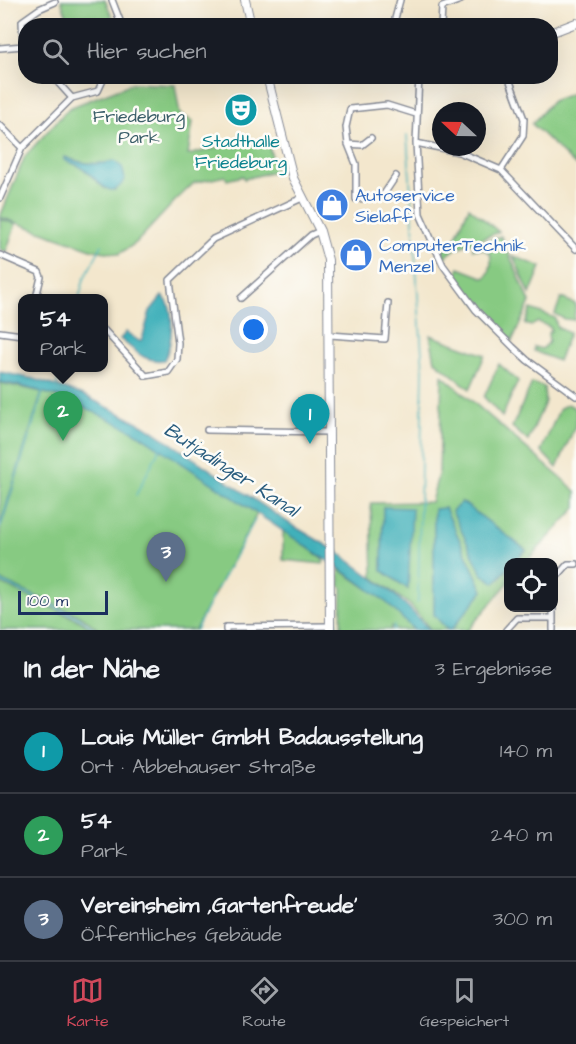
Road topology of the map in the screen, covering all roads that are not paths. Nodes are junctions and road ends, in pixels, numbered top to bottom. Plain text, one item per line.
1 (112, 0) edge
2 (400, 0) edge
3 (461, 0) edge
4 (247, 1) edge
5 (55, 2) dead end
6 (26, 18) edge
7 (119, 18) edge
8 (250, 18) edge
9 (395, 18) edge
10 (441, 18) edge
11 (576, 23) edge
12 (558, 30) edge
13 (18, 47) edge
14 (0, 48) edge
15 (59, 84) edge
16 (101, 84) edge
17 (269, 84) edge
18 (418, 84) edge
19 (511, 84) edge
20 (72, 98) junction
21 (416, 114) junction
22 (0, 125) edge
23 (371, 138) dead end
24 (416, 142) junction
25 (348, 144) junction
26 (21, 148) junction
27 (501, 170) junction
28 (396, 176) dead end
29 (0, 198) edge
30 (302, 198) junction
31 (320, 231) junction
32 (576, 249) edge
33 (0, 255) edge
34 (37, 294) edge
35 (241, 298) dead end
36 (388, 303) dead end
37 (0, 332) edge
38 (18, 334) edge
39 (108, 334) edge
40 (330, 335) junction
41 (576, 396) edge
42 (207, 430) dead end
43 (329, 432) junction
44 (576, 564) edge
45 (558, 575) edge
46 (553, 612) edge
47 (553, 618) junction
48 (330, 628) edge
49 (226, 630) edge
50 (506, 630) edge
51 (553, 630) edge

1 - 7 street
2 - 9 street
3 - 10 street
4 - 8 street
5 - 6 street
11 - 12 street
13 - 14 street
15 - 20 street
16 - 20 street
17 - 30 street
18 - 21 street
19 - 27 street
20 - 26 street
21 - 24 street
21 - 25 street
22 - 26 street
23 - 25 street
24 - 27 street
24 - 41 street
25 - 28 street
26 - 29 street
27 - 32 street
30 - 31 street
30 - 39 street
31 - 35 street
31 - 40 street
33 - 34 street
36 - 40 street
37 - 38 street
40 - 43 street
42 - 43 street
43 - 48 street
44 - 45 street
46 - 47 street
47 - 50 street
47 - 51 street
48 - 49 street

